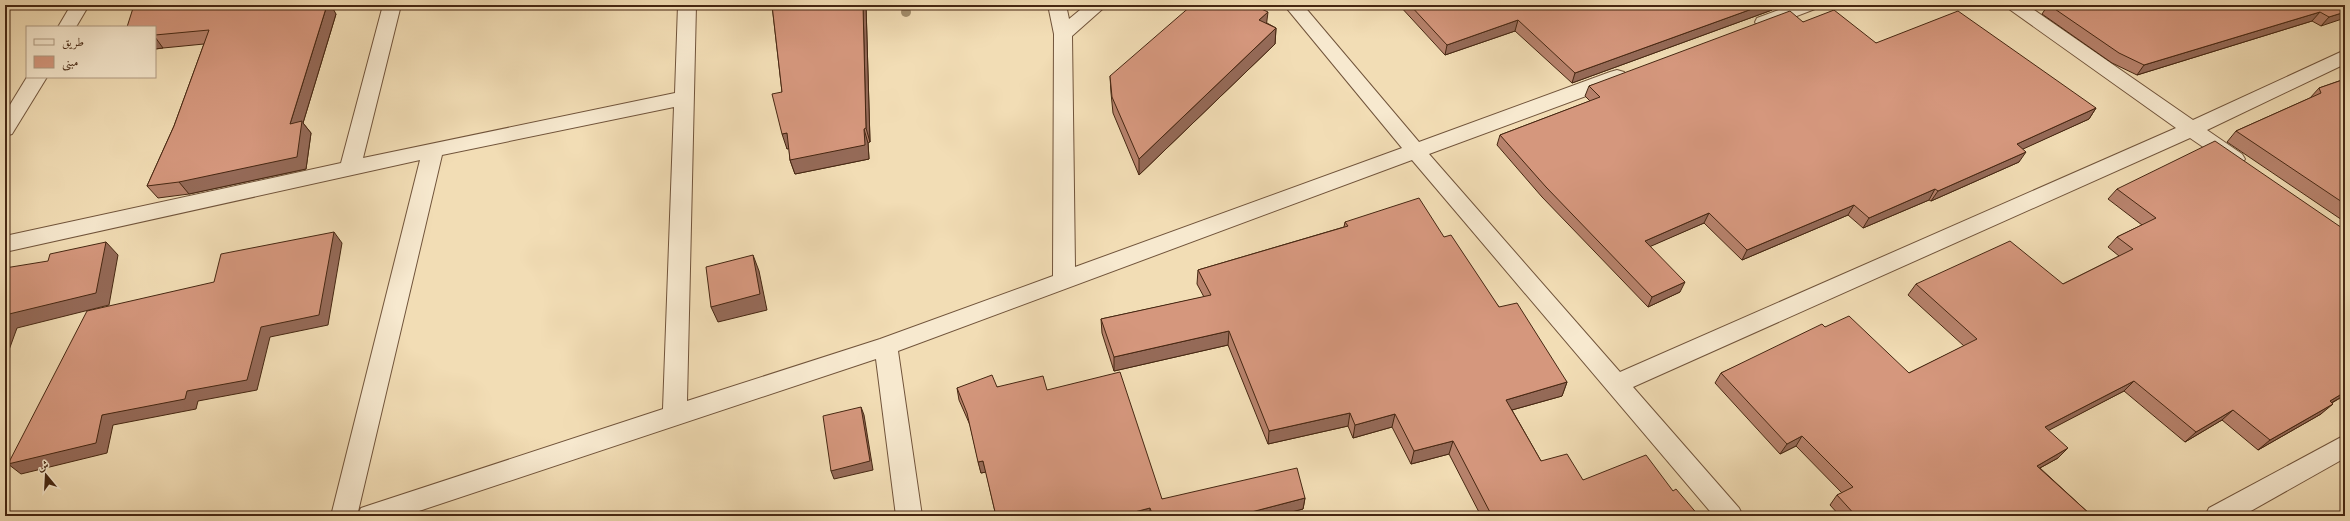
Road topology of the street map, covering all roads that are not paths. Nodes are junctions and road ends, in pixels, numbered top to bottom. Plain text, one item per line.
1 (80, 5) edge
2 (392, 5) edge
3 (687, 5) edge
4 (1057, 5) edge
5 (1098, 5) edge
6 (1293, 5) edge
7 (1809, 5) edge
8 (2015, 5) edge
9 (68, 26) edge
10 (1750, 27) edge
11 (1063, 34) junction
12 (2345, 56) edge
13 (1631, 72) edge
14 (35, 78) edge
15 (684, 98) junction
16 (5, 129) edge
17 (2191, 129) junction
18 (433, 150) junction
19 (1416, 152) junction
20 (350, 168) junction
21 (2248, 169) edge
22 (5, 244) edge
23 (1064, 281) junction
24 (886, 346) junction
25 (1616, 384) junction
26 (675, 415) junction
27 (2345, 446) edge
28 (2226, 514) edge
29 (344, 516) edge
30 (370, 516) edge
31 (910, 516) edge
32 (1730, 516) edge

1 - 9 street
2 - 20 street
3 - 15 street
4 - 11 street
5 - 11 street
6 - 19 street
7 - 10 street
8 - 17 street
11 - 23 street
12 - 17 street
13 - 19 street
14 - 16 street
15 - 18 street
15 - 26 street
17 - 21 street
17 - 25 street
18 - 20 street
18 - 29 street
19 - 23 street
19 - 25 street
20 - 22 street
23 - 24 street
24 - 26 street
24 - 31 street
25 - 32 street
26 - 30 street
27 - 28 street

